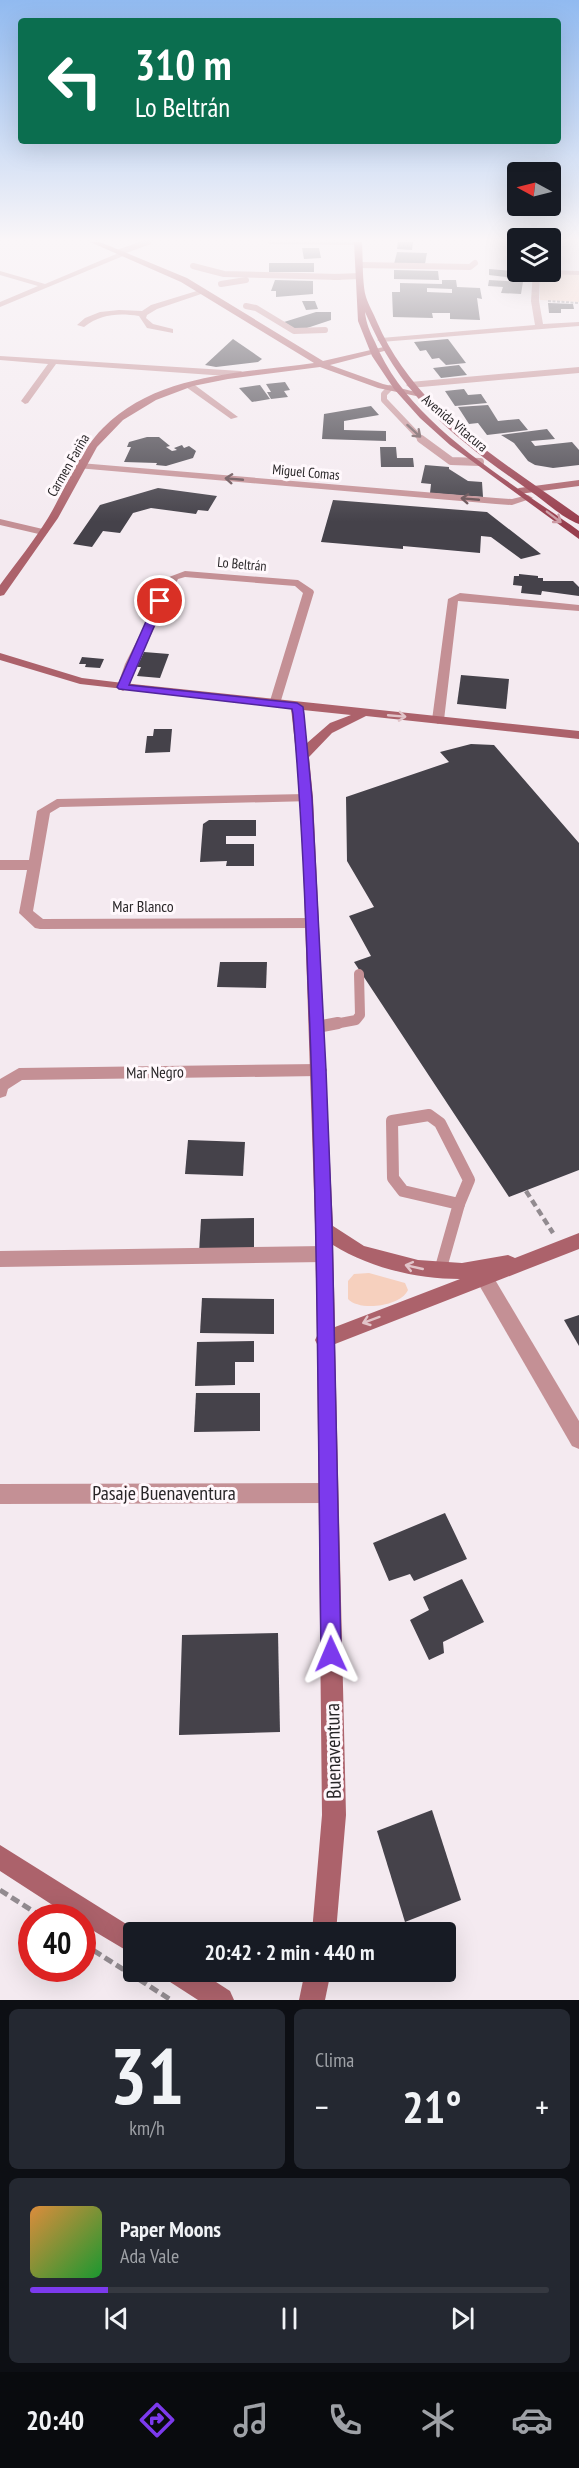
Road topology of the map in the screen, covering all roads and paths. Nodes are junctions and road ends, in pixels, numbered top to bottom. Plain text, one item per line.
1 (273, 335) edge
2 (367, 335) edge
3 (379, 335) edge
4 (468, 335) edge
5 (383, 344) junction
6 (373, 353) junction
7 (0, 358) edge
8 (54, 361) junction
9 (321, 365) junction
10 (172, 371) junction
11 (578, 371) edge
12 (241, 374) junction
13 (192, 384) junction
14 (394, 389) junction
15 (413, 389) junction
16 (25, 401) dead end
17 (234, 417) dead end
18 (480, 462) junction
19 (80, 466) junction
20 (579, 483) edge
21 (536, 489) junction
22 (524, 495) junction
23 (579, 521) edge
24 (0, 522) edge
25 (43, 532) junction
26 (579, 536) edge
27 (0, 593) edge
28 (579, 608) edge
29 (0, 656) edge
30 (123, 687) junction
31 (275, 704) junction
32 (297, 707) junction
33 (374, 714) junction
34 (438, 720) junction
35 (579, 735) edge
36 (303, 756) junction
37 (307, 798) junction
38 (0, 865) edge
39 (34, 865) junction
40 (312, 923) junction
41 (359, 974) dead end
42 (317, 1027) junction
43 (319, 1070) junction
44 (0, 1092) edge
45 (526, 1191) dead end
46 (459, 1204) junction
47 (324, 1230) junction
48 (571, 1244) edge
49 (324, 1254) junction
50 (0, 1259) edge
51 (534, 1259) junction
52 (440, 1271) junction
53 (485, 1279) junction
54 (324, 1340) junction
55 (579, 1439) edge
56 (328, 1493) junction
57 (0, 1494) edge
58 (0, 1857) edge
59 (0, 1890) edge
60 (22, 1904) edge
61 (325, 1922) edge
62 (123, 1936) edge
63 (96, 1952) edge
64 (193, 1982) edge
65 (316, 1982) edge
66 (171, 2000) edge
67 (221, 2000) edge
68 (312, 2000) edge

1 - 9 street
2 - 6 main road, Avenida Vitacura
3 - 5 main road, Avenida Vitacura
4 - 5 street
5 - 6 street, Carmen Fariña
5 - 15 main road, Avenida Vitacura
6 - 9 street, Carmen Fariña
6 - 14 main road, Avenida Vitacura
7 - 8 street
8 - 10 street
8 - 16 street
9 - 12 street, Carmen Fariña
9 - 14 street
10 - 12 street
10 - 13 street
11 - 15 street
12 - 13 street, Carmen Fariña
13 - 17 street
13 - 19 street, Carmen Fariña
14 - 15 street
14 - 18 main road, Avenida Vitacura
14 -> 18 lane
15 - 21 main road, Avenida Vitacura
18 - 22 main road, Avenida Vitacura
22 -> 19 street, Miguel Comas
19 - 25 street, Carmen Fariña
20 - 21 street
21 - 22 street
21 - 23 main road, Avenida Vitacura
22 -> 26 main road, Avenida Vitacura
24 - 25 street
25 - 27 street, Carmen Fariña
28 - 34 street
29 - 30 street
30 - 31 street
30 - 31 street, Lo Beltrán
31 - 32 street
32 - 33 street
32 - 36 street, Buenaventura
33 -> 34 street
33 - 36 street
34 - 35 street
36 - 37 street, Buenaventura
37 - 39 street, Mar Blanco
37 - 40 street, Buenaventura
38 - 39 street
39 - 40 street, Mar Blanco
40 - 42 street, Buenaventura
41 - 42 lane
42 - 43 street, Buenaventura
43 - 44 street, Mar Negro
43 - 47 street, Buenaventura
45 - 48 path
46 - 46 lane
46 - 52 lane
47 - 49 street, Buenaventura
52 -> 47 street
48 - 51 street
49 - 50 street
49 - 54 street, Buenaventura
51 - 52 street
51 - 53 street
53 -> 54 street
53 - 55 street
54 - 56 street, Buenaventura
56 - 57 street, Pasaje Buenaventura
56 - 61 street, Buenaventura
58 - 62 street
59 - 60 path
63 - 66 path
64 - 67 street
65 - 68 street

